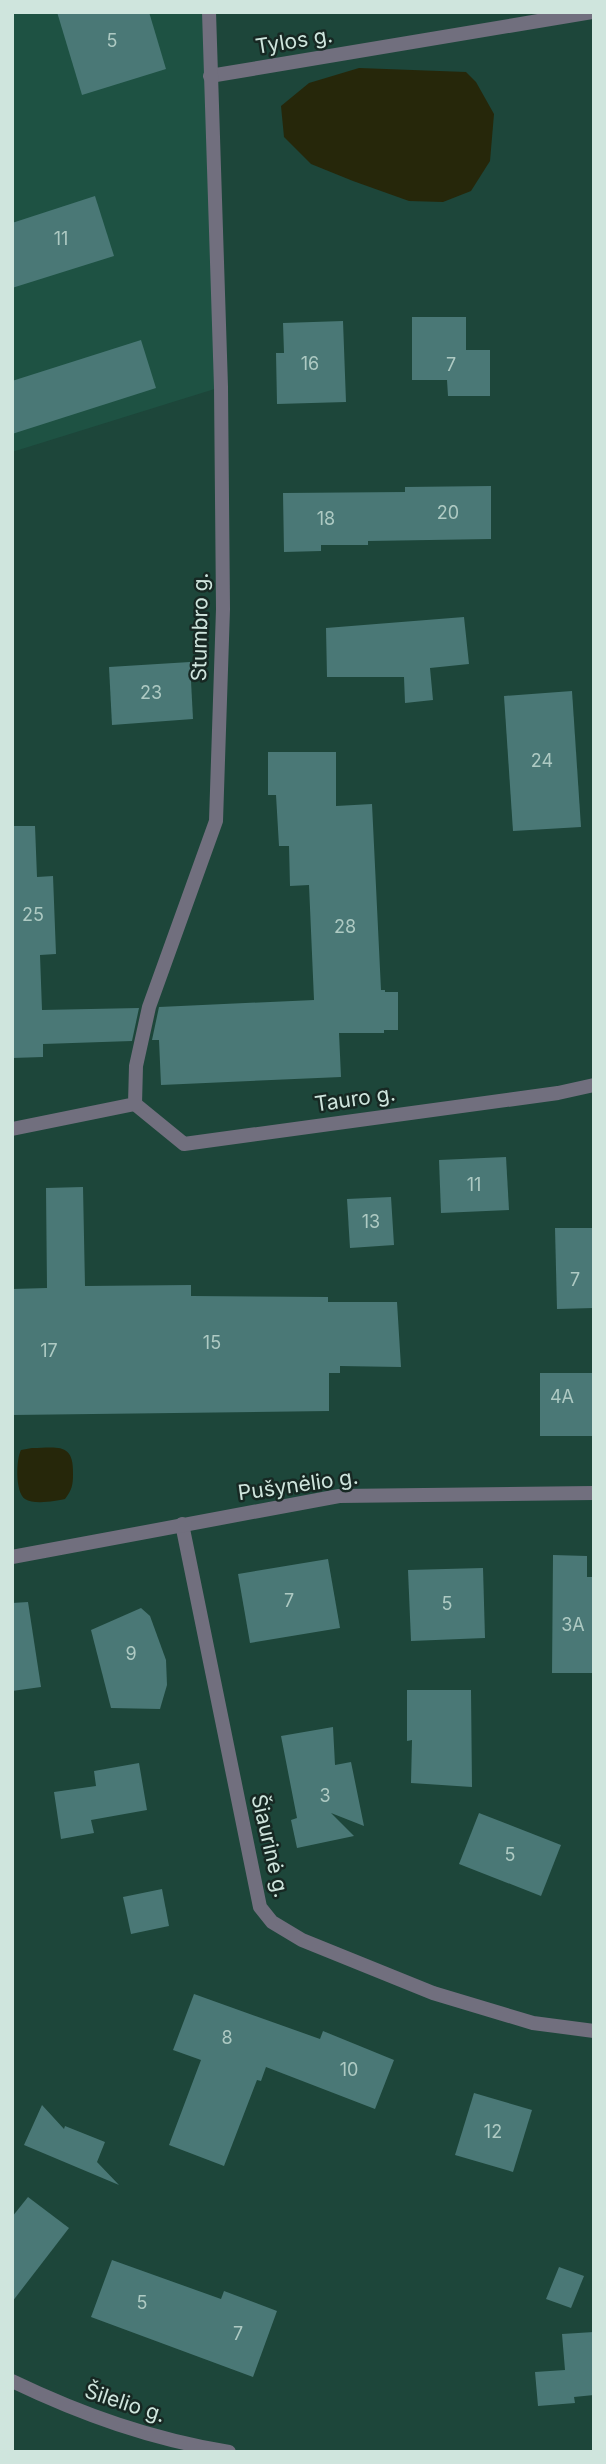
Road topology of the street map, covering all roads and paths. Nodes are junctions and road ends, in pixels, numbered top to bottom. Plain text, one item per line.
1 (209, 12) edge
2 (592, 12) edge
3 (210, 76) junction
4 (594, 1085) edge
5 (135, 1104) junction
6 (12, 1129) edge
7 (594, 1493) edge
8 (182, 1524) junction
9 (12, 1557) edge
10 (594, 2031) edge
11 (12, 2381) edge
12 (229, 2452) edge

1 - 3 street, Stumbro g.
2 - 3 street, Tylos g.
3 - 5 street, Stumbro g.
4 - 5 street, Tauro g.
5 - 6 street
7 - 8 street, Pušynėlio g.
8 - 9 street, Pušynėlio g.
8 - 10 street, Šiaurinė g.
11 - 12 street, Šilelio g.

